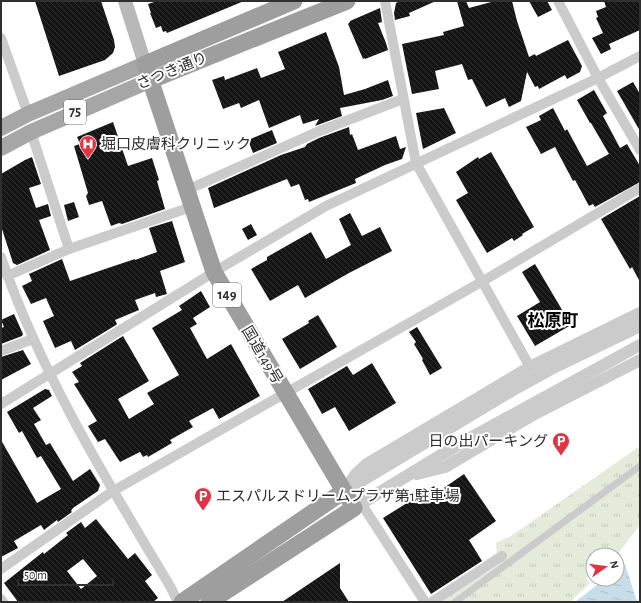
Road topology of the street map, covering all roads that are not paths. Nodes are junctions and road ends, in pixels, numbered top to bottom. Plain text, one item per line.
1 (125, 1) edge
2 (294, 1) edge
3 (347, 1) edge
4 (385, 1) edge
5 (558, 1) edge
6 (1, 38) edge
7 (640, 56) edge
8 (148, 72) junction
9 (598, 78) junction
10 (403, 100) junction
11 (28, 114) junction
12 (1, 128) edge
13 (30, 132) junction
14 (1, 148) edge
15 (640, 150) edge
16 (416, 163) junction
17 (640, 188) edge
18 (189, 198) junction
19 (69, 249) junction
20 (1, 257) edge
21 (214, 272) junction
22 (5, 274) edge
23 (483, 281) junction
24 (640, 313) edge
25 (640, 326) edge
26 (33, 339) junction
27 (640, 345) edge
28 (1, 351) edge
29 (640, 360) edge
30 (530, 367) junction
31 (49, 374) junction
32 (285, 392) junction
33 (1, 404) edge
34 (640, 466) edge
35 (406, 477) junction
36 (113, 491) junction
37 (344, 491) junction
38 (357, 506) junction
39 (502, 556) dead end
40 (1, 569) edge
41 (1, 599) edge
42 (3, 602) edge
43 (178, 602) edge
44 (182, 602) edge
45 (209, 602) edge
46 (425, 602) edge
47 (432, 602) edge
48 (455, 602) edge

1 - 8 main road
2 - 8 highway, さつき通り
3 - 8 highway, さつき通り
4 - 10 street
5 - 9 street
6 - 11 street
7 - 9 street
8 - 11 main road, さつき通り / 75
8 - 13 main road, さつき通り / 75
8 - 18 highway, 国道149号 / 149
9 - 15 street
9 - 16 street
10 - 16 street
10 - 18 street
11 - 12 main road, さつき通り / 75
13 - 14 main road, さつき通り / 75
13 - 19 street
16 - 21 street
16 - 23 street
17 - 23 street
18 - 19 street
18 - 21 highway, 国道149号 / 149
19 - 22 street
20 - 22 street
21 - 31 street
21 - 32 highway, 国道149号 / 149
22 - 26 street
23 - 30 street
23 - 32 street
24 - 30 street
25 - 37 street
26 - 28 street
26 - 31 street
27 - 35 street
29 - 35 street
30 - 37 street
31 - 33 street
31 - 36 street
32 - 36 street
32 - 37 highway, 国道149号 / 149
34 - 48 street
35 - 38 street
36 - 40 street
36 - 43 street
37 - 38 highway, 国道149号 / 149
37 - 44 highway
38 - 45 highway
38 - 46 street
39 - 47 street
41 - 42 street

